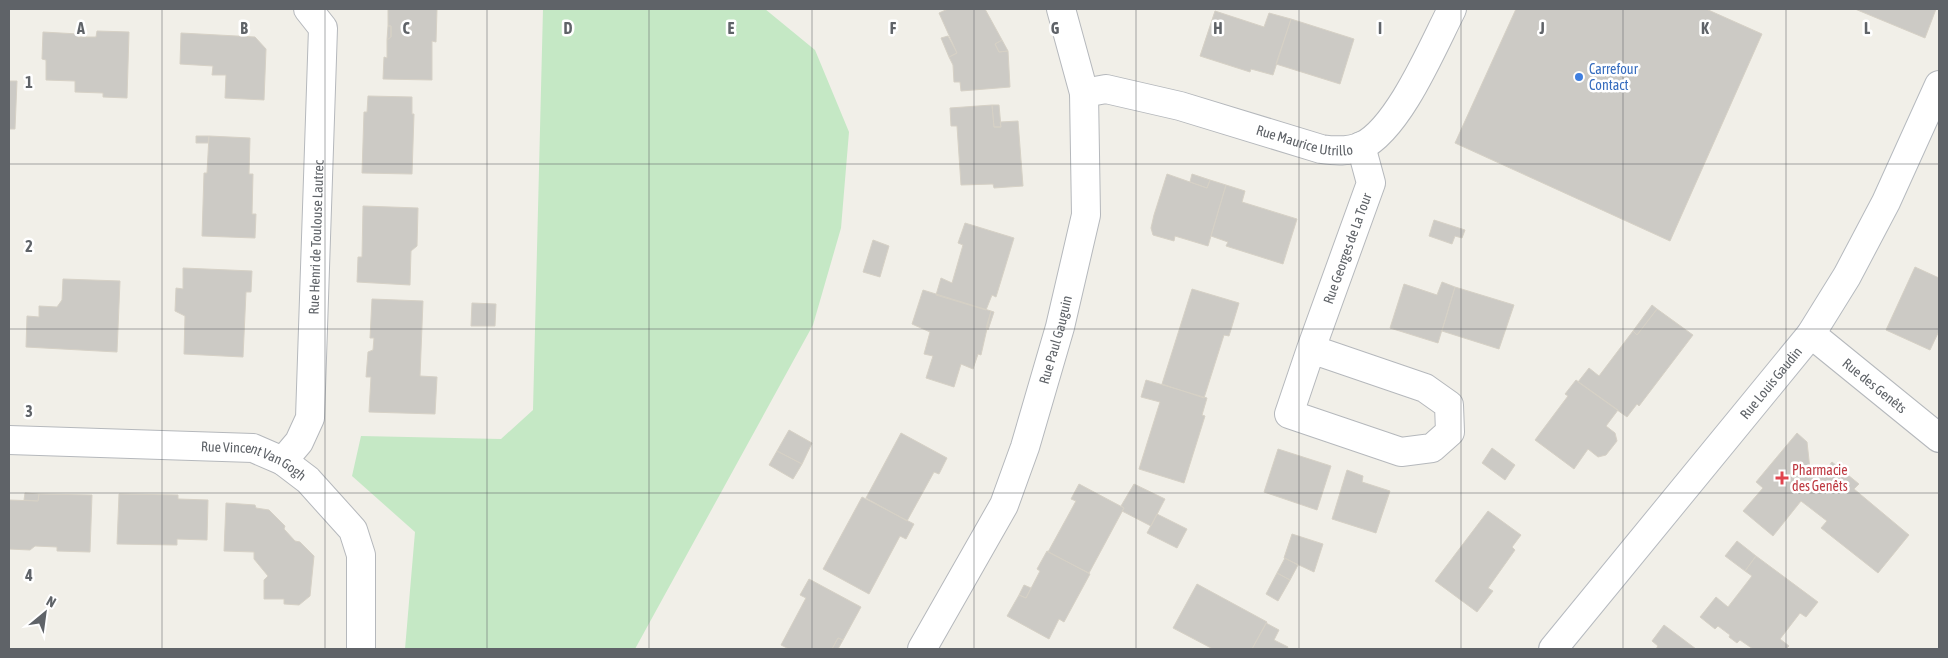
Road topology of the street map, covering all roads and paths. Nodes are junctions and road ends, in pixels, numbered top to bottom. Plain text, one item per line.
1 (308, 9) edge
2 (1061, 9) edge
3 (1452, 9) edge
4 (1939, 85) edge
5 (1084, 93) junction
6 (1361, 146) junction
7 (1811, 334) junction
8 (1311, 349) junction
9 (1939, 438) edge
10 (9, 440) edge
11 (283, 461) junction
12 (361, 649) edge
13 (922, 649) edge
14 (1553, 649) edge

1 - 11 street, Rue Henri de Toulouse Lautrec
2 - 5 street, Rue Paul Gauguin
3 - 6 street, Rue Maurice Utrillo
4 - 7 street, Rue Louis Gaudin
5 - 6 street, Rue Maurice Utrillo
5 - 13 street, Rue Paul Gauguin
6 - 8 street, Rue Georges de La Tour
7 - 9 street, Rue des Genêts
7 - 14 street, Rue Louis Gaudin
8 - 8 street, Rue Georges de La Tour
10 - 11 street, Rue Vincent Van Gogh
11 - 12 street, Rue Vincent Van Gogh

